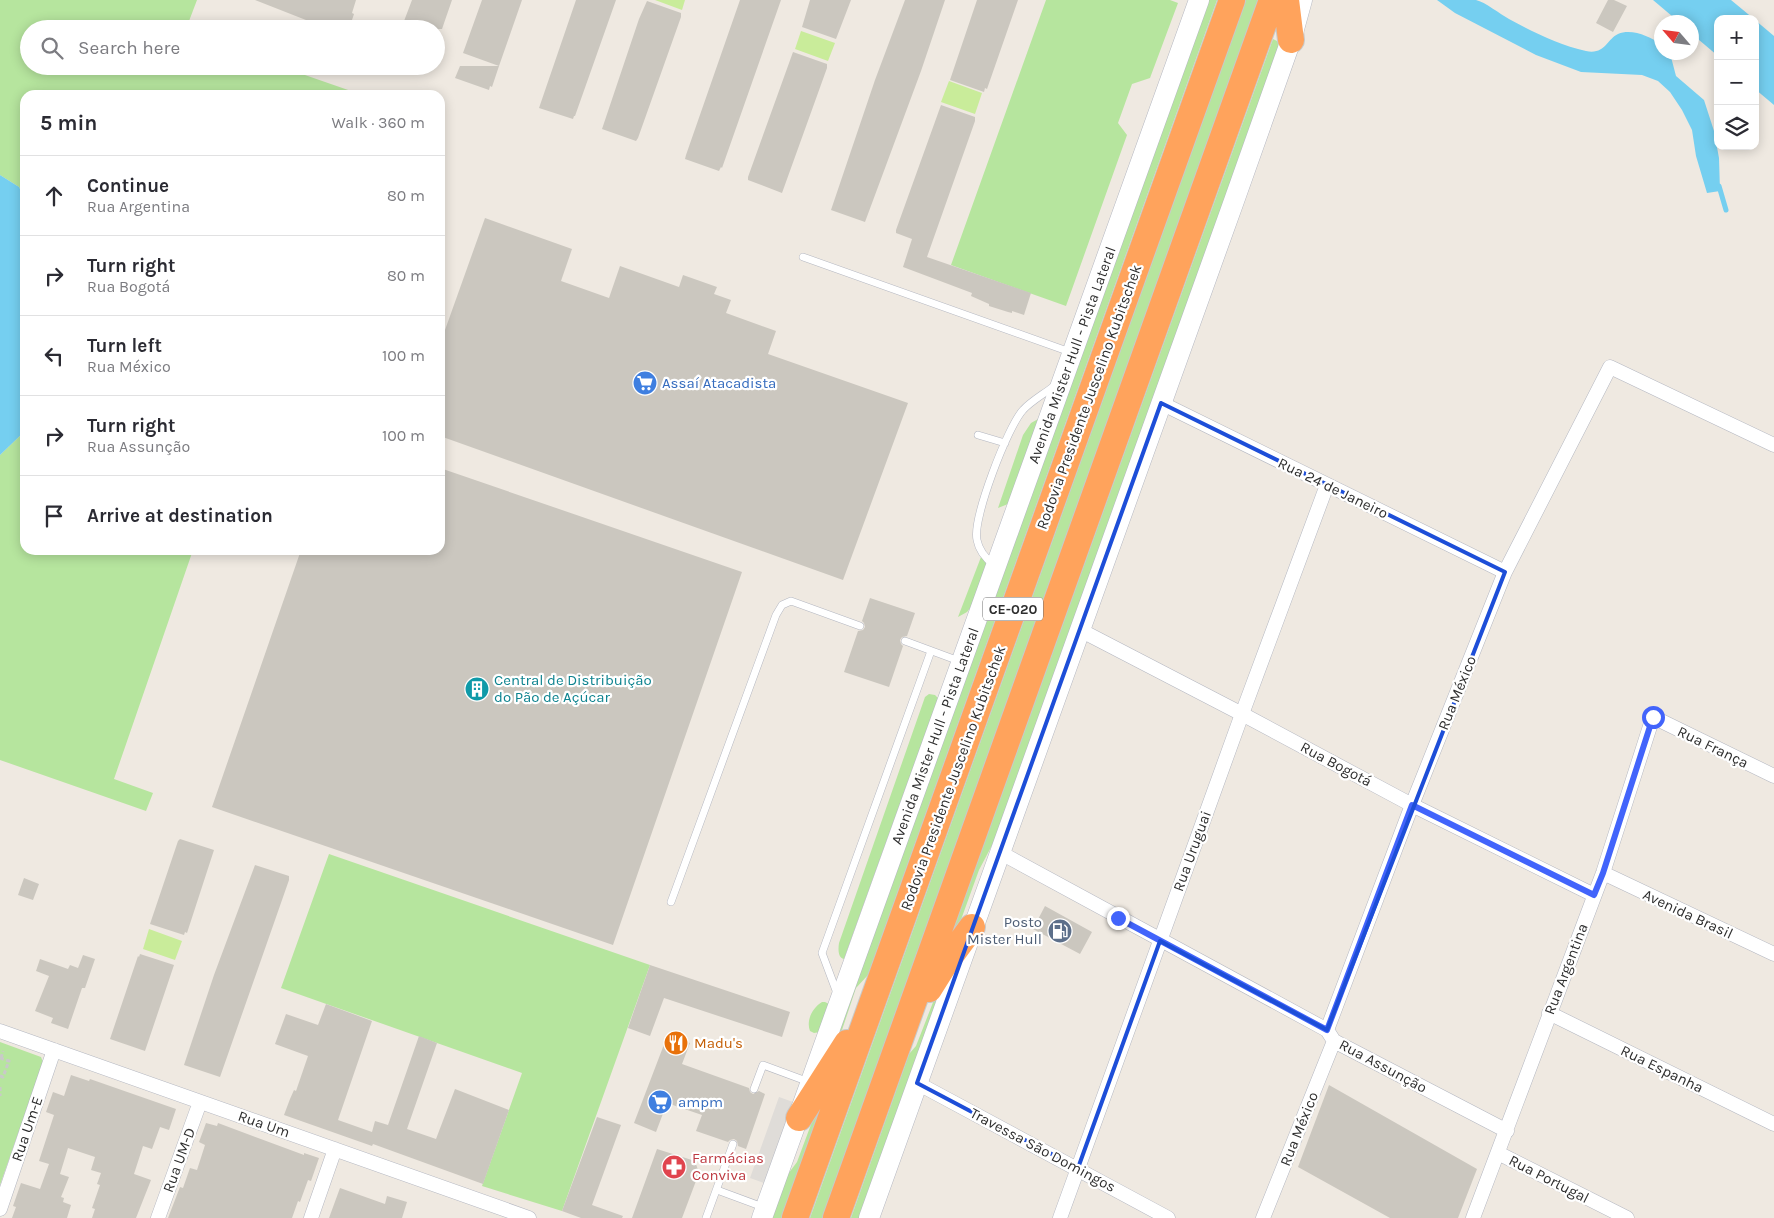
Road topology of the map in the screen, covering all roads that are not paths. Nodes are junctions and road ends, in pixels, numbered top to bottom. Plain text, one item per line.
1 (1199, 0) edge
2 (1232, 0) edge
3 (1272, 0) edge
4 (1286, 0) edge
5 (1302, 0) edge
6 (1291, 40) junction
7 (803, 257) dead end
8 (1073, 353) junction
9 (1064, 379) junction
10 (1161, 403) junction
11 (978, 435) dead end
12 (1005, 443) junction
13 (1774, 445) edge
14 (1327, 485) junction
15 (996, 567) junction
16 (1505, 572) junction
17 (860, 626) dead end
18 (1080, 630) junction
19 (905, 641) dead end
20 (932, 650) junction
21 (962, 662) junction
22 (1242, 714) junction
23 (1653, 717) joint
24 (1774, 776) edge
25 (1412, 805) junction
26 (999, 852) junction
27 (1603, 873) junction
28 (1594, 895) junction
29 (671, 902) dead end
30 (972, 927) junction
31 (1160, 941) junction
32 (1774, 954) edge
33 (840, 1001) junction
34 (872, 1005) junction
35 (1549, 1013) junction
36 (0, 1031) edge
37 (902, 1032) junction
38 (1331, 1036) junction
39 (54, 1050) junction
40 (812, 1083) junction
41 (917, 1083) junction
42 (754, 1089) dead end
43 (200, 1102) junction
44 (799, 1118) junction
45 (1774, 1124) edge
46 (1506, 1132) junction
47 (733, 1144) dead end
48 (335, 1149) junction
49 (1498, 1153) junction
50 (1078, 1168) junction
51 (717, 1190) junction
52 (0, 1209) edge
53 (764, 1213) edge
54 (158, 1218) edge
55 (310, 1218) edge
56 (529, 1218) edge
57 (706, 1218) edge
58 (795, 1218) edge
59 (836, 1218) edge
60 (868, 1218) edge
61 (1060, 1218) edge
62 (1168, 1218) edge
63 (1263, 1218) edge
64 (1473, 1218) edge
65 (1627, 1218) edge

1 - 8 main road, Avenida Mister Hull - Pista Lateral
2 - 34 highway, Rodovia Presidente Juscelino Kubitschek / CE-020
3 - 37 highway, CE-020
4 - 6 highway
5 - 6 main road
6 - 10 main road
7 - 8 lane
8 - 9 main road, Avenida Mister Hull - Pista Lateral
9 - 12 lane
9 - 15 main road, Avenida Mister Hull - Pista Lateral
10 - 14 street, Rua 24 de Janeiro
10 - 18 main road
11 - 12 lane
12 - 15 lane
13 - 16 street, Rua México
14 - 16 street, Rua 24 de Janeiro
14 - 22 street, Rua Uruguai
15 - 21 main road, Avenida Mister Hull - Pista Lateral
16 - 25 street, Rua México
17 - 29 lane
18 - 22 street, Rua Bogotá
18 - 26 main road
19 - 20 lane
20 - 21 lane
20 - 33 lane
21 - 33 main road, Avenida Mister Hull - Pista Lateral
22 - 25 street, Rua Bogotá
22 - 31 street, Rua Uruguai
23 - 24 street, Rua França
23 - 27 street, Rua Argentina
25 - 28 street, Rua Bogotá
25 - 38 street, Rua México
26 - 30 main road
26 - 31 street, Rua Assunção
27 - 28 street, Rua Argentina
27 - 32 street, Avenida Brasil
28 - 35 street, Rua Argentina
30 - 37 highway
30 - 41 main road
31 - 38 street, Rua Assunção
31 - 50 street, Rua Uruguai
33 - 40 main road, Avenida Mister Hull - Pista Lateral
34 - 44 highway
34 - 58 highway, Rodovia Presidente Juscelino Kubitschek / CE-020
35 - 45 street, Rua Espanha
35 - 46 street, Rua Argentina
36 - 39 street, Rua Um
37 - 59 highway, CE-020
38 - 46 street, Rua Assunção
38 - 63 street, Rua México
39 - 43 street, Rua Um
39 - 52 street, Rua Um-E
40 - 42 lane
40 - 44 main road, Avenida Mister Hull - Pista Lateral
41 - 50 street, Travessa São Domingos
41 - 60 main road
43 - 48 street, Rua Um
43 - 54 street, Rua UM-D
44 - 53 main road, Avenida Mister Hull - Pista Lateral
46 - 49 street, Rua Argentina
47 - 51 lane
48 - 55 street
48 - 56 street, Rua Um
49 - 64 street, Rua Argentina
49 - 65 street, Rua Portugal
50 - 61 street, Rua Uruguai
50 - 62 street, Travessa São Domingos
51 - 53 lane
51 - 57 lane

